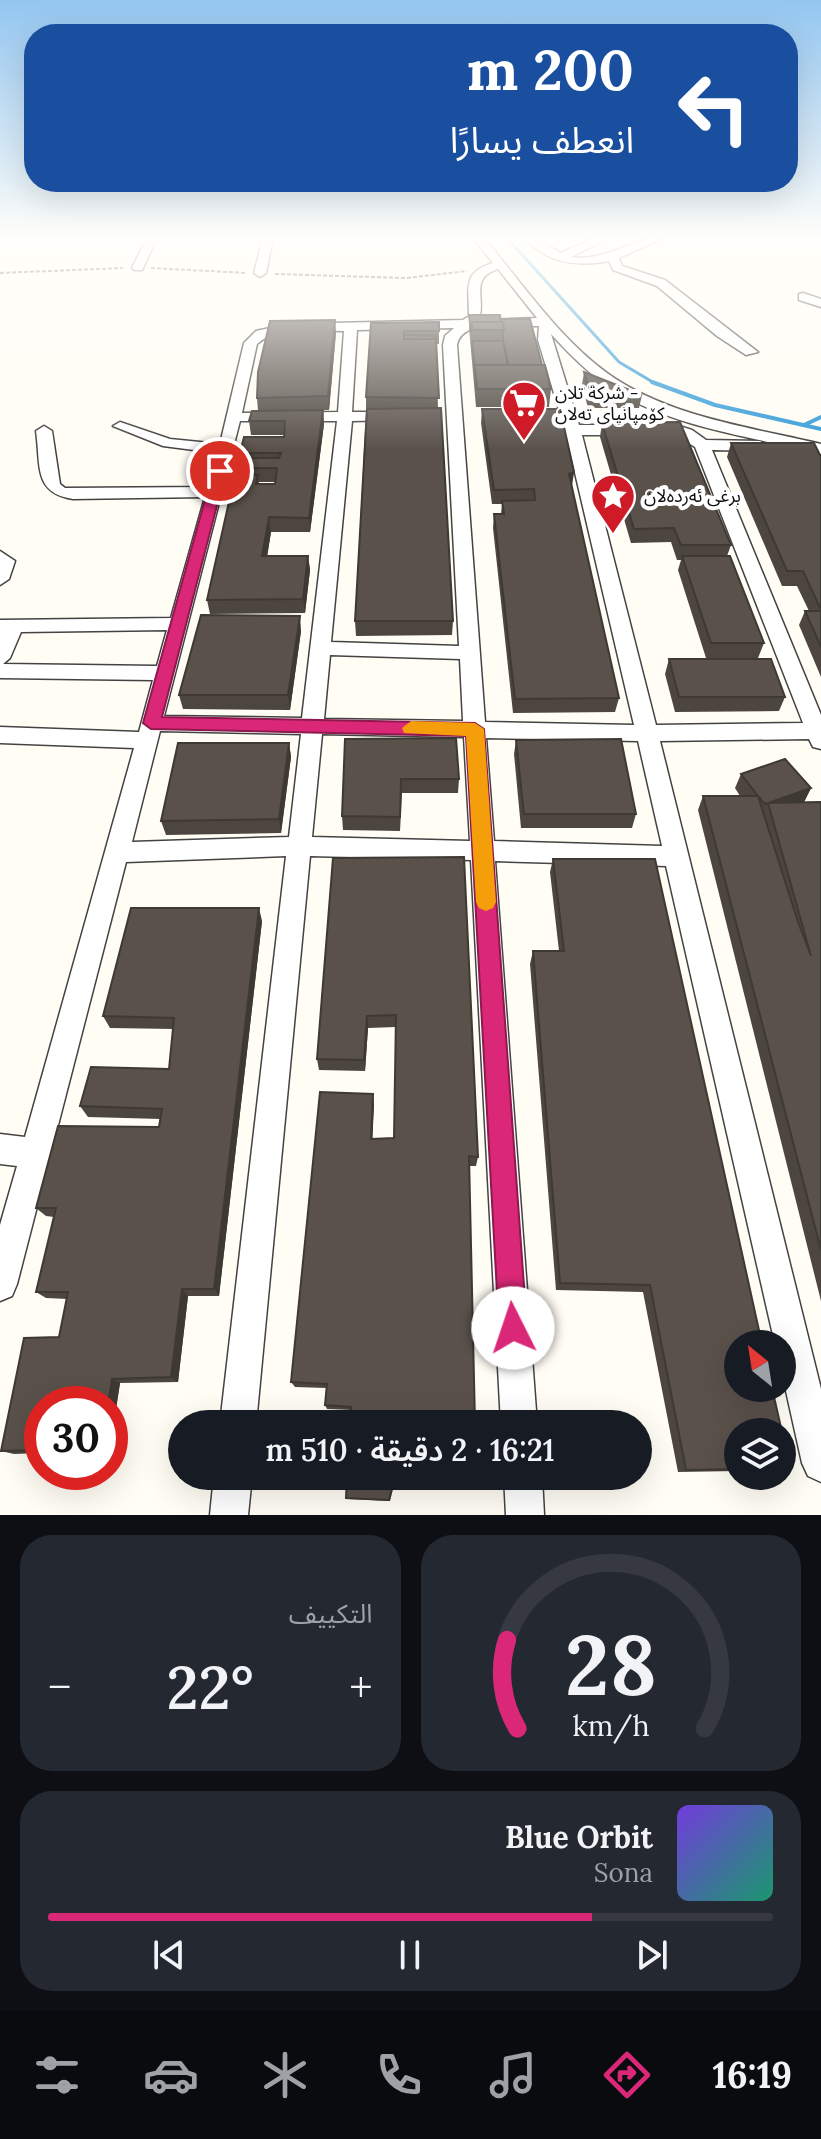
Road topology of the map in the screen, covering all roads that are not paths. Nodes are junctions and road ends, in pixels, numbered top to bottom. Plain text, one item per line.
1 (475, 309) edge
2 (536, 309) edge
3 (692, 309) edge
4 (547, 322) junction
5 (464, 325) junction
6 (351, 327) junction
7 (751, 352) dead end
8 (345, 416) junction
9 (408, 416) edge
10 (234, 417) junction
11 (566, 420) junction
12 (120, 426) dead end
13 (44, 431) dead end
14 (702, 445) junction
15 (226, 449) junction
16 (818, 452) edge
17 (214, 492) junction
18 (0, 556) edge
19 (0, 579) edge
20 (178, 624) junction
21 (7, 626) edge
22 (321, 648) junction
23 (470, 653) junction
24 (0, 658) edge
25 (0, 671) edge
26 (165, 673) junction
27 (313, 726) junction
28 (475, 729) junction
29 (149, 732) junction
30 (647, 733) junction
31 (820, 734) edge
32 (0, 735) edge
33 (300, 846) junction
34 (483, 850) junction
35 (117, 852) junction
36 (677, 856) junction
37 (0, 1149) edge
38 (35, 1153) junction
39 (0, 1284) edge
40 (240, 1410) edge
41 (518, 1410) edge
42 (821, 1463) edge
43 (232, 1490) edge
44 (524, 1490) edge
45 (229, 1515) edge
46 (525, 1515) edge

1 - 5 street
2 - 4 street
3 - 7 street
4 - 5 street
4 - 11 street
4 - 16 street
5 - 6 street
5 - 23 street
6 - 8 street
6 - 10 street
8 - 9 street
8 - 10 street
8 - 22 street
10 - 15 street
11 - 14 street
11 - 30 street
12 - 15 street
13 - 17 street
14 - 16 street
14 - 31 street
15 - 17 street
17 - 20 street
18 - 19 street
20 - 21 street
20 - 26 street
21 - 24 street
22 - 23 street
22 - 27 street
23 - 28 street
25 - 26 street
26 - 29 street
27 - 28 street
27 - 29 street
27 - 33 street
28 - 30 street
28 - 34 street
29 - 32 street
29 - 35 street
30 - 31 street
30 - 36 street
33 - 34 street
33 - 35 street
33 - 40 street
34 - 36 street
34 - 41 street
35 - 38 street
36 - 42 street
37 - 38 street
38 - 39 street
43 - 45 street
44 - 46 street

